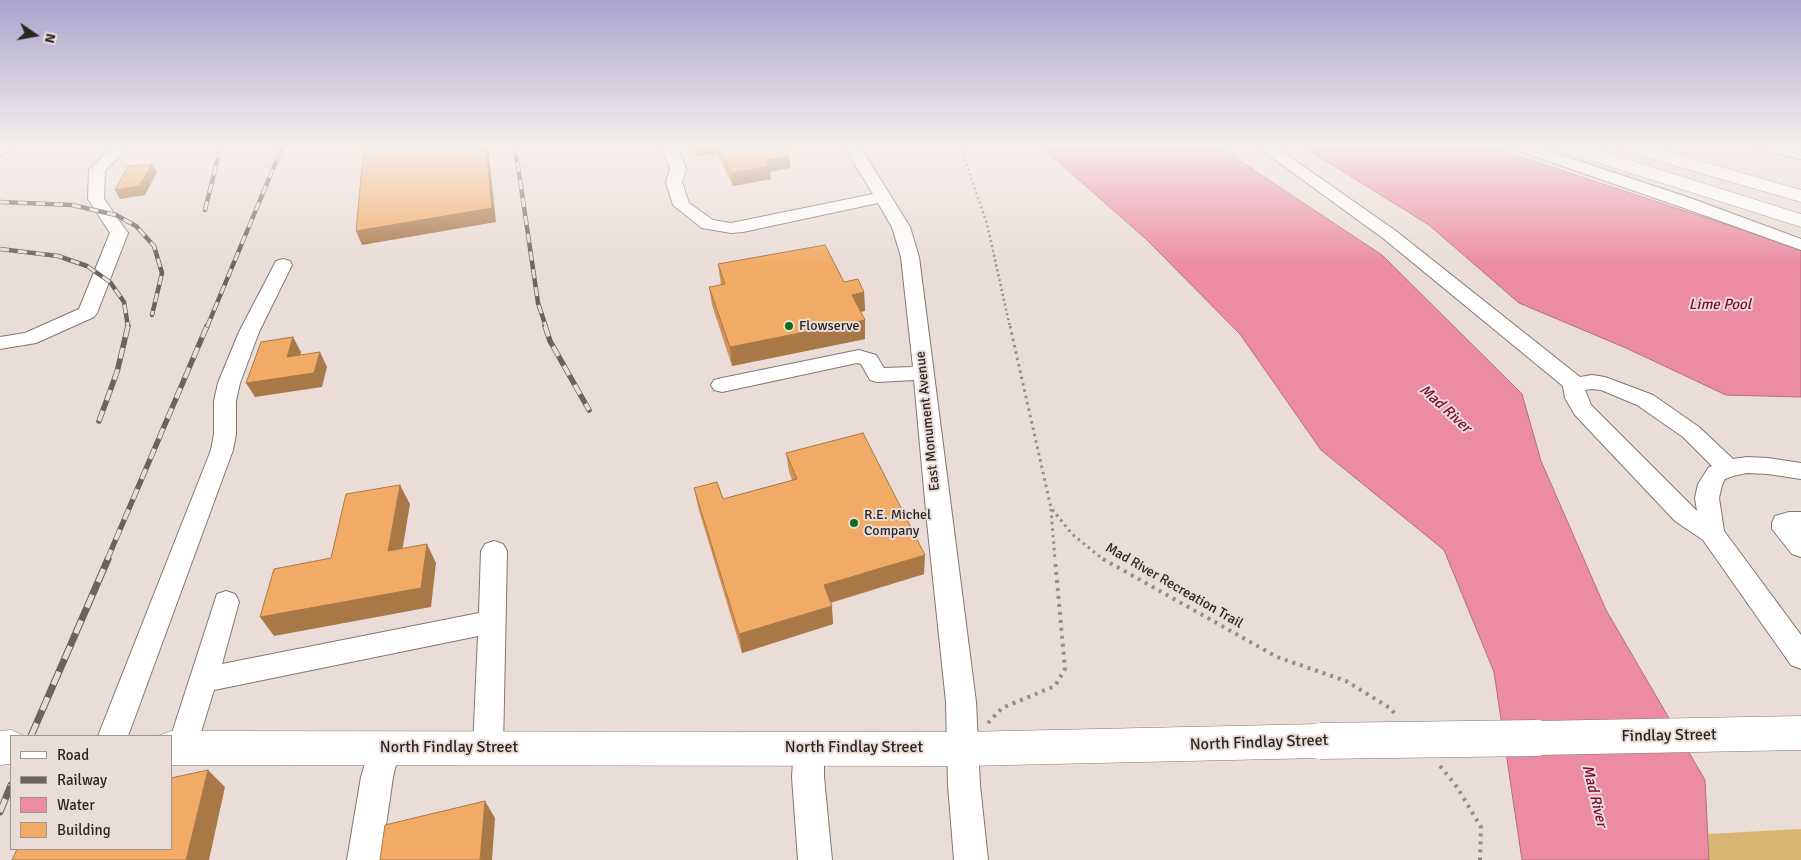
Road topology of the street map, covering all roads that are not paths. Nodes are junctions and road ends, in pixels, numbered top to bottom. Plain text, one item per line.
1 (96, 185) edge
2 (675, 185) edge
3 (876, 185) edge
4 (1319, 185) edge
5 (1634, 185) edge
6 (1683, 185) edge
7 (1689, 185) edge
8 (1744, 185) edge
9 (1763, 185) edge
10 (1801, 196) edge
11 (884, 197) junction
12 (1801, 203) edge
13 (1801, 221) edge
14 (1801, 230) edge
15 (1801, 245) edge
16 (283, 265) dead end
17 (0, 343) edge
18 (923, 373) junction
19 (722, 385) dead end
20 (1576, 385) junction
21 (1728, 468) junction
22 (1801, 471) edge
23 (1801, 521) edge
24 (1712, 533) junction
25 (1801, 547) edge
26 (494, 551) dead end
27 (226, 602) dead end
28 (492, 622) junction
29 (1801, 657) edge
30 (202, 680) junction
31 (1801, 733) edge
32 (113, 735) edge
33 (1538, 738) joint
34 (177, 748) edge
35 (385, 748) junction
36 (488, 748) junction
37 (809, 748) junction
38 (963, 749) junction
39 (364, 860) edge
40 (815, 860) edge
41 (970, 860) edge

1 - 17 street
2 - 11 street
3 - 11 street, East Monument Avenue
4 - 20 street
5 - 15 street
6 - 14 main road
7 - 13 main road
8 - 12 main road
9 - 10 main road
11 - 18 street, East Monument Avenue
16 - 32 street
18 - 19 street
18 - 38 street, East Monument Avenue
20 - 21 street
20 - 24 street
21 - 22 street
21 - 24 street
23 - 25 street
24 - 29 street
26 - 28 street
27 - 30 street
28 - 30 street
28 - 36 street
30 - 34 street
31 - 33 main road, Findlay Street
33 - 38 main road, North Findlay Street, bridge
34 - 35 main road, North Findlay Street
35 - 36 main road, North Findlay Street
35 - 39 street
36 - 37 main road, North Findlay Street
37 - 38 main road, North Findlay Street
37 - 40 street
38 - 41 street, East Monument Avenue

